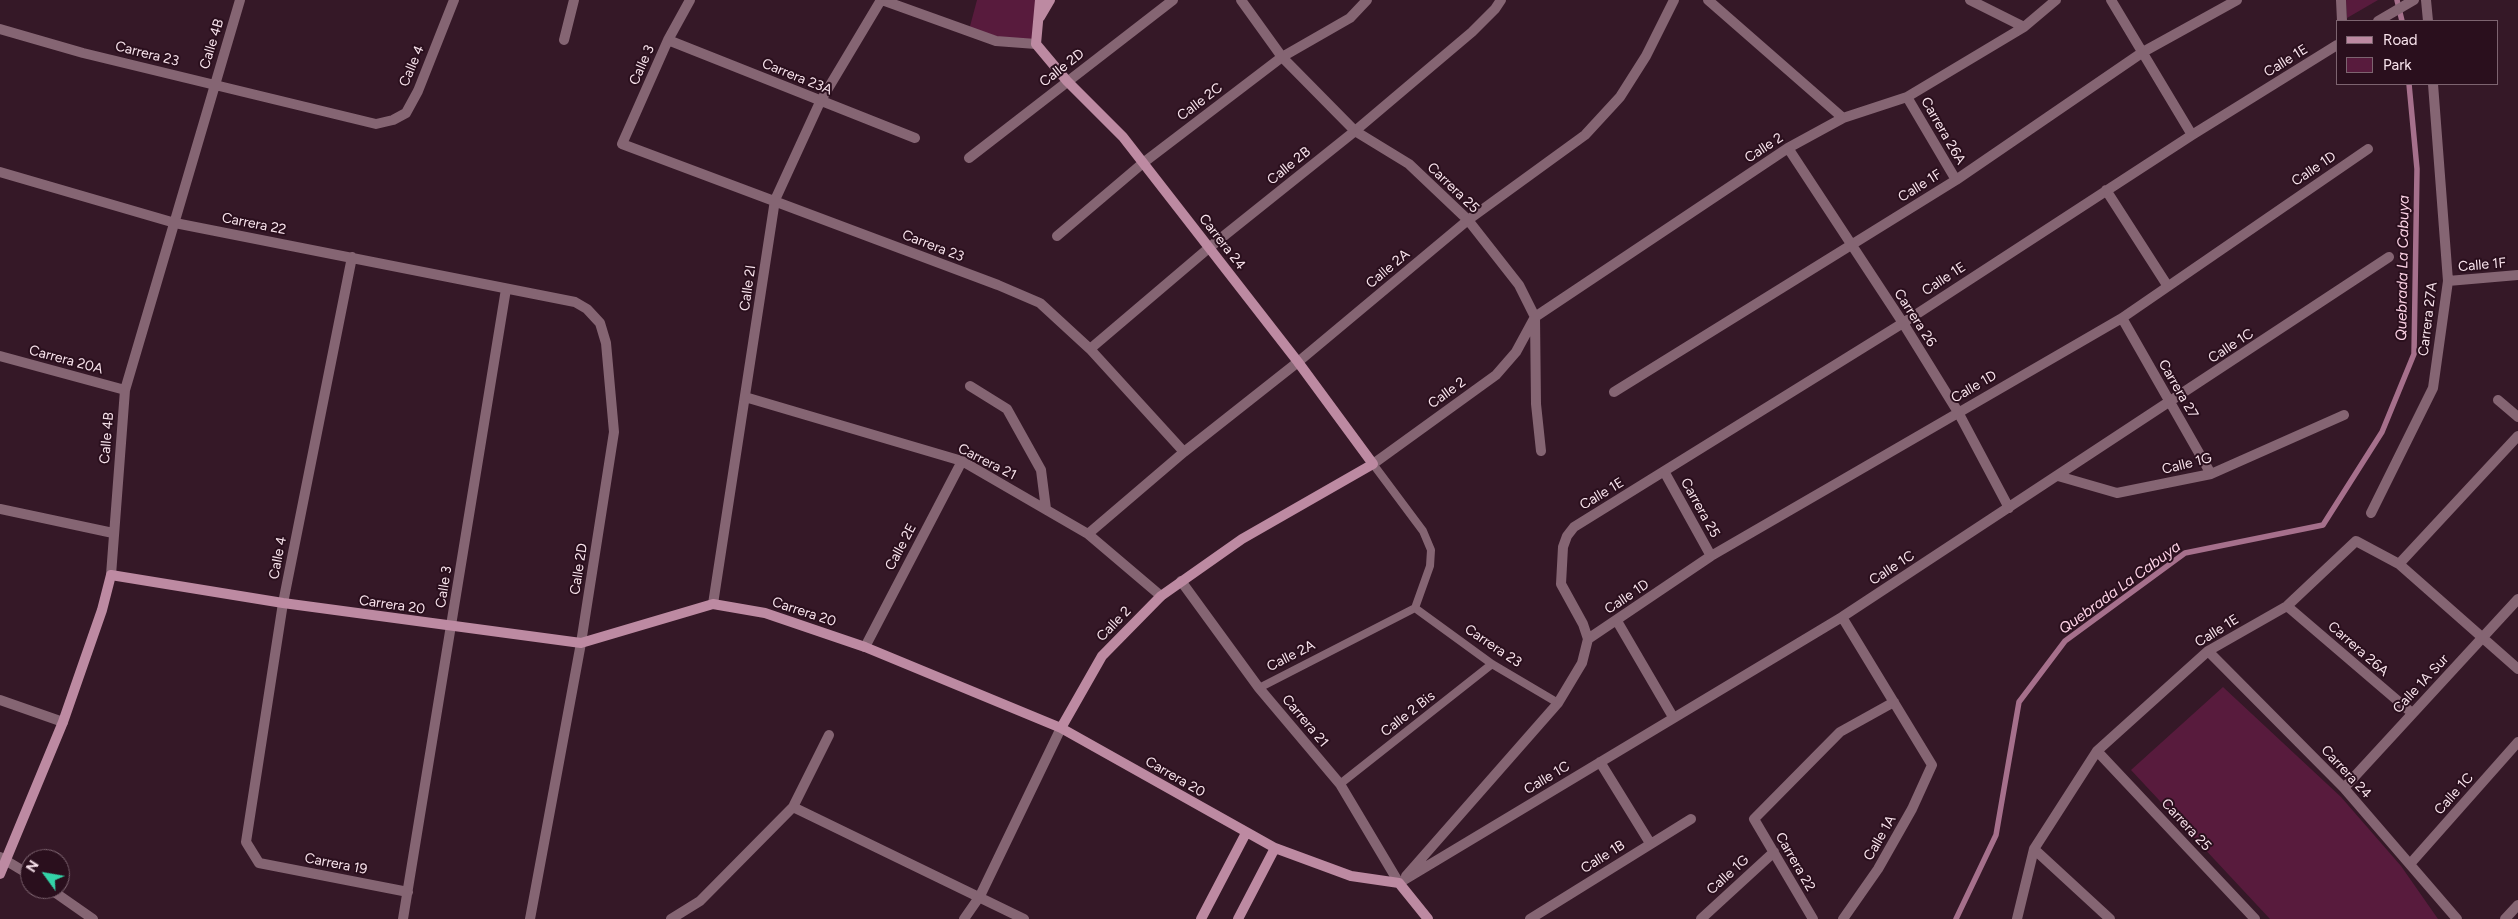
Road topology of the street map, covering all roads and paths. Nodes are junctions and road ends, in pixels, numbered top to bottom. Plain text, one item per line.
1 (240, 0) edge
2 (454, 0) edge
3 (574, 0) edge
4 (690, 0) edge
5 (882, 0) edge
6 (1040, 0) edge
7 (1050, 0) edge
8 (1173, 0) edge
9 (1241, 0) edge
10 (1367, 0) edge
11 (1500, 0) edge
12 (1674, 0) edge
13 (1708, 0) edge
14 (1970, 0) edge
15 (2056, 0) edge
16 (2111, 0) edge
17 (2237, 0) edge
18 (2341, 0) edge
19 (2426, 0) edge
20 (2413, 1) edge
21 (2342, 20) edge
22 (2380, 20) edge
23 (2428, 20) edge
24 (1038, 22) junction
25 (2024, 27) junction
26 (0, 29) edge
27 (564, 40) dead end
28 (668, 40) junction
29 (1036, 44) junction
30 (2336, 46) edge
31 (2143, 52) junction
32 (1282, 57) junction
33 (1067, 81) junction
34 (214, 85) junction
35 (2433, 85) edge
36 (1907, 97) junction
37 (820, 102) junction
38 (1843, 118) junction
39 (376, 124) joint
40 (1356, 131) junction
41 (2192, 135) junction
42 (916, 138) dead end
43 (622, 144) joint
44 (1788, 148) junction
45 (2368, 148) dead end
46 (969, 158) dead end
47 (1143, 163) junction
48 (0, 172) edge
49 (1956, 180) junction
50 (2106, 190) junction
51 (775, 200) junction
52 (1468, 220) junction
53 (175, 223) junction
54 (1057, 236) dead end
55 (1851, 246) junction
56 (1210, 247) junction
57 (352, 257) junction
58 (2389, 257) dead end
59 (2518, 275) edge
60 (2448, 281) junction
61 (2167, 285) junction
62 (506, 289) junction
63 (1535, 317) junction
64 (2122, 318) junction
65 (1903, 323) junction
66 (1090, 350) junction
67 (0, 356) edge
68 (1298, 362) junction
69 (970, 386) dead end
70 (125, 390) junction
71 (1614, 392) dead end
72 (745, 397) junction
73 (2498, 400) dead end
74 (2170, 402) junction
75 (1958, 412) junction
76 (2344, 415) dead end
77 (2518, 417) edge
78 (2518, 436) edge
79 (1541, 451) dead end
80 (1184, 452) junction
81 (962, 461) junction
82 (1374, 464) junction
83 (1665, 473) junction
84 (2211, 474) junction
85 (2058, 476) junction
86 (2009, 508) junction
87 (0, 509) edge
88 (1046, 509) junction
89 (2371, 513) dead end
90 (113, 533) junction
91 (1088, 534) junction
92 (1712, 556) junction
93 (2398, 564) junction
94 (111, 575) junction
95 (1181, 581) junction
96 (1161, 596) junction
97 (2518, 599) edge
98 (283, 603) junction
99 (713, 604) junction
100 (2287, 606) junction
101 (1415, 608) junction
102 (1842, 617) junction
103 (1617, 621) junction
104 (452, 627) junction
105 (2482, 638) junction
106 (1588, 639) junction
107 (581, 643) junction
108 (864, 647) junction
109 (2208, 651) junction
110 (1492, 664) junction
111 (2518, 669) edge
112 (1259, 688) junction
113 (0, 700) edge
114 (1894, 702) junction
115 (1558, 703) junction
116 (2412, 713) junction
117 (1673, 717) junction
118 (64, 722) junction
119 (1061, 728) junction
120 (829, 735) dead end
121 (2518, 742) edge
122 (2097, 750) junction
123 (1600, 762) junction
124 (1340, 784) junction
125 (2344, 788) junction
126 (793, 807) junction
127 (1691, 819) dead end
128 (1246, 833) junction
129 (1650, 843) junction
130 (1275, 848) junction
131 (2034, 849) junction
132 (1774, 852) junction
133 (3, 858) edge
134 (259, 863) joint
135 (2410, 864) junction
136 (20, 869) edge
137 (0, 874) edge
138 (1399, 883) junction
139 (408, 892) junction
140 (980, 896) junction
141 (64, 899) edge
142 (2518, 904) edge
143 (93, 919) edge
144 (403, 919) edge
145 (530, 919) edge
146 (671, 919) edge
147 (964, 919) edge
148 (1024, 919) edge
149 (1201, 919) edge
150 (1238, 919) edge
151 (1428, 919) edge
152 (1530, 919) edge
153 (1701, 919) edge
154 (1813, 919) edge
155 (1844, 919) edge
156 (2017, 919) edge
157 (2110, 919) edge
158 (2255, 919) edge
159 (2457, 919) edge
160 (2505, 919) edge

1 - 34 street, Calle 4B
2 - 39 street, Calle 4
3 - 27 street
4 - 28 street, Calle 3
5 - 29 street
5 - 37 street, Calle 2I
6 - 24 street
7 - 24 street
8 - 33 street, Calle 2D
9 - 32 street, Carrera 25
10 - 32 street, Calle 2C
11 - 40 street, Calle 2B
12 - 52 street, Calle 2A
13 - 38 street
14 - 25 street
15 - 25 street, Calle 2
16 - 31 street
17 - 31 street, Calle 1F
18 - 21 street
19 - 23 street
20 - 22 street
24 - 29 street
25 - 36 street, Calle 2
26 - 34 street, Carrera 23
28 - 37 street, Carrera 23A
28 - 43 street, Calle 3
29 - 33 street, Carrera 24
30 - 41 street, Calle 1E
31 - 41 street
31 - 49 street, Calle 1F
32 - 40 street, Carrera 25
32 - 47 street, Calle 2C
33 - 46 street, Calle 2D
33 - 47 street, Carrera 24
34 - 39 street, Carrera 23
34 - 53 street, Calle 4B
35 - 60 street, Carrera 27A
36 - 38 street, Calle 2
36 - 49 street, Carrera 26A
37 - 42 street, Carrera 23A
37 - 51 street, Calle 2I
38 - 44 street, Calle 2
40 - 52 street, Carrera 25
40 - 56 street, Calle 2B
41 - 50 street, Calle 1E
43 - 51 street, Carrera 23
44 - 55 street, Carrera 26
44 - 63 street, Calle 2
45 - 61 street, Calle 1D
47 - 54 street, Calle 2C
47 - 56 street, Carrera 24
48 - 53 street, Carrera 22
49 - 55 street, Calle 1F
50 - 61 street
50 - 65 street, Calle 1E
51 - 66 street, Carrera 23
51 - 72 street, Calle 2I
52 - 63 street, Carrera 25
52 - 68 street, Calle 2A
53 - 57 street, Carrera 22
53 - 70 street, Calle 4B
55 - 65 street, Carrera 26
55 - 71 street, Calle 1F
56 - 66 street, Calle 2B
56 - 68 street, Carrera 24
57 - 62 street, Carrera 22
57 - 98 street, Calle 4
58 - 74 street, Calle 1C
59 - 60 street, Calle 1F
60 - 89 street, Carrera 27A
61 - 64 street, Calle 1D
62 - 104 street, Calle 3
62 - 107 street, Calle 2D
63 - 79 street, Carrera 25
63 - 82 street, Calle 2
64 - 74 street, Carrera 27
64 - 75 street, Calle 1D
65 - 75 street, Carrera 26
65 - 83 street, Calle 1E
66 - 80 street, Carrera 23
67 - 70 street, Carrera 20A
68 - 80 street, Calle 2A
68 - 82 street, Carrera 24
69 - 88 street
70 - 90 street, Calle 4B
72 - 81 street, Carrera 21
72 - 99 street, Calle 2I
73 - 77 street
74 - 84 street, Carrera 27
74 - 85 street, Calle 1C
75 - 86 street, Carrera 26
75 - 92 street, Calle 1D
76 - 84 street, Calle 1G
78 - 93 street
80 - 91 street, Calle 2A
81 - 88 street, Carrera 21
81 - 108 street, Calle 2E
82 - 95 street, Calle 2
82 - 101 lane, Carrera 24
83 - 92 street, Carrera 25
83 - 106 street, Calle 1E
84 - 85 street, Calle 1G
85 - 86 street, Calle 1C
86 - 102 street, Calle 1C
87 - 90 street
88 - 91 street, Carrera 21
90 - 94 street, Calle 4B
91 - 96 street, Carrera 21
92 - 103 street, Calle 1D
93 - 100 street, Calle 1E
93 - 105 street
94 - 98 street, Carrera 20
94 - 118 street, Calle 4B
95 - 96 street, Calle 2
95 - 112 street, Carrera 21
96 - 119 street, Calle 2
97 - 105 street, Calle 1A Sur
98 - 104 street, Carrera 20
98 - 134 street, Calle 4
99 - 107 street, Carrera 20
99 - 108 street, Carrera 20
100 - 109 street, Calle 1E
100 - 116 street, Carrera 26A
101 - 110 lane, Carrera 23
101 - 112 lane, Calle 2A
102 - 114 street
102 - 117 street, Calle 1C
103 - 106 street, Calle 1D
103 - 117 street
104 - 107 street, Carrera 20
104 - 139 street, Calle 3
105 - 111 street
105 - 116 street, Calle 1A Sur
106 - 115 street
107 - 145 street, Calle 2D
108 - 119 street, Carrera 20
109 - 122 street, Calle 1E
109 - 125 street, Carrera 24
110 - 115 lane, Carrera 23
110 - 124 lane, Calle 2 Bis
112 - 124 street, Carrera 21
113 - 118 street
114 - 132 street, Carrera 22
114 - 155 street, Calle 1A
115 - 138 street
116 - 125 street, Calle 1A Sur
117 - 123 street, Calle 1C
118 - 133 street, Calle 4B
119 - 128 street, Carrera 20
119 - 140 street, Calle 2
120 - 126 street
121 - 135 street, Calle 1C
122 - 131 street, Calle 1E
122 - 158 street, Carrera 25
123 - 129 street
123 - 138 street, Calle 1C
124 - 138 street, Carrera 21
125 - 135 street, Carrera 24
126 - 140 street
126 - 146 street
127 - 129 street, Calle 1B
128 - 130 street, Carrera 20
128 - 149 street
129 - 152 street, Calle 1B
130 - 138 street, Carrera 20
130 - 150 street
131 - 156 street, Calle 1E
131 - 157 street
132 - 153 street, Calle 1G
132 - 154 street, Carrera 22
133 - 136 street
133 - 137 street, Calle 4B
134 - 139 street, Carrera 19
135 - 159 street, Carrera 24
138 - 151 street
139 - 144 street, Calle 3
140 - 147 street, Calle 2
140 - 148 street
141 - 143 street
142 - 160 street

